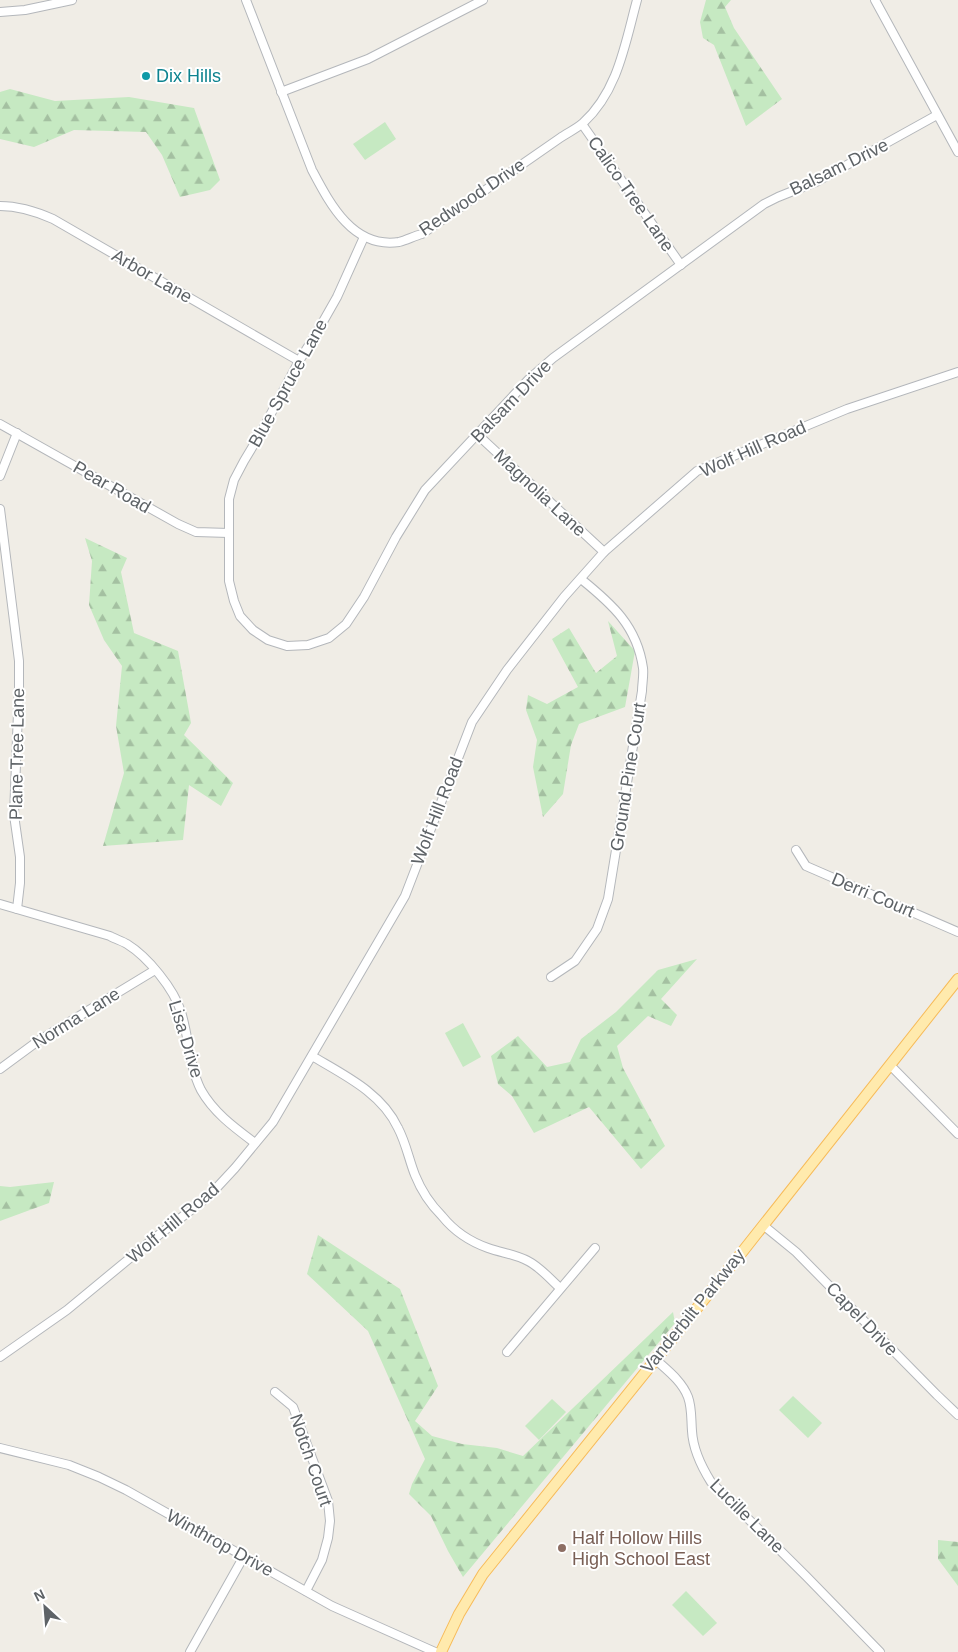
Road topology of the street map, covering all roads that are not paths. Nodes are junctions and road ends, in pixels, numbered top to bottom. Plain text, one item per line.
1 (72, 0) edge
2 (246, 0) edge
3 (483, 0) edge
4 (637, 0) edge
5 (875, 0) edge
6 (0, 12) edge
7 (282, 92) junction
8 (938, 116) junction
9 (582, 124) junction
10 (958, 152) edge
11 (0, 206) edge
12 (364, 237) junction
13 (681, 265) junction
14 (299, 361) junction
15 (958, 372) edge
16 (0, 424) edge
17 (17, 433) junction
18 (478, 435) junction
19 (0, 476) edge
20 (0, 509) edge
21 (229, 532) junction
22 (604, 552) junction
23 (581, 578) junction
24 (796, 850) dead end
25 (0, 904) edge
26 (17, 909) junction
27 (958, 932) edge
28 (155, 970) junction
29 (551, 977) dead end
30 (958, 979) edge
31 (312, 1056) junction
32 (890, 1065) junction
33 (0, 1069) edge
34 (958, 1134) edge
35 (255, 1143) junction
36 (763, 1225) junction
37 (595, 1248) dead end
38 (560, 1288) junction
39 (507, 1352) dead end
40 (0, 1357) edge
41 (655, 1359) junction
42 (275, 1392) dead end
43 (958, 1415) edge
44 (0, 1448) edge
45 (244, 1556) junction
46 (306, 1590) junction
47 (190, 1652) edge
48 (435, 1652) edge
49 (442, 1652) edge
50 (880, 1652) edge

1 - 6 street
2 - 7 street, Redwood Drive
3 - 7 street
4 - 9 street, Redwood Drive
5 - 8 street
7 - 12 street, Redwood Drive
8 - 10 street
8 - 13 street, Balsam Drive
9 - 12 street, Redwood Drive
9 - 13 street, Calico Tree Lane
11 - 14 street, Arbor Lane
12 - 14 street, Blue Spruce Lane
13 - 18 street, Balsam Drive
14 - 21 street, Blue Spruce Lane
15 - 22 street, Wolf Hill Road
16 - 17 street, Pear Road
17 - 19 street
17 - 21 street, Pear Road
18 - 21 street, Balsam Drive
18 - 22 street, Magnolia Lane
20 - 26 street, Plane Tree Lane
22 - 23 street, Wolf Hill Road
23 - 29 street, Ground Pine Court
23 - 31 street, Wolf Hill Road
24 - 27 street, Derri Court
25 - 26 street, Lisa Drive
26 - 28 street, Lisa Drive
28 - 33 street, Norma Lane
28 - 35 street, Lisa Drive
30 - 32 main road, Vanderbilt Parkway
31 - 35 street, Wolf Hill Road
31 - 38 street
32 - 34 street
32 - 36 main road, Vanderbilt Parkway
35 - 40 street, Wolf Hill Road
36 - 41 main road, Vanderbilt Parkway
36 - 43 street, Capel Drive
37 - 38 street
38 - 39 street
41 - 49 main road, Vanderbilt Parkway
41 - 50 street, Lucille Lane
42 - 46 street, Notch Court
44 - 45 street, Winthrop Drive
45 - 46 street, Winthrop Drive
45 - 47 street
46 - 48 street, Winthrop Drive

